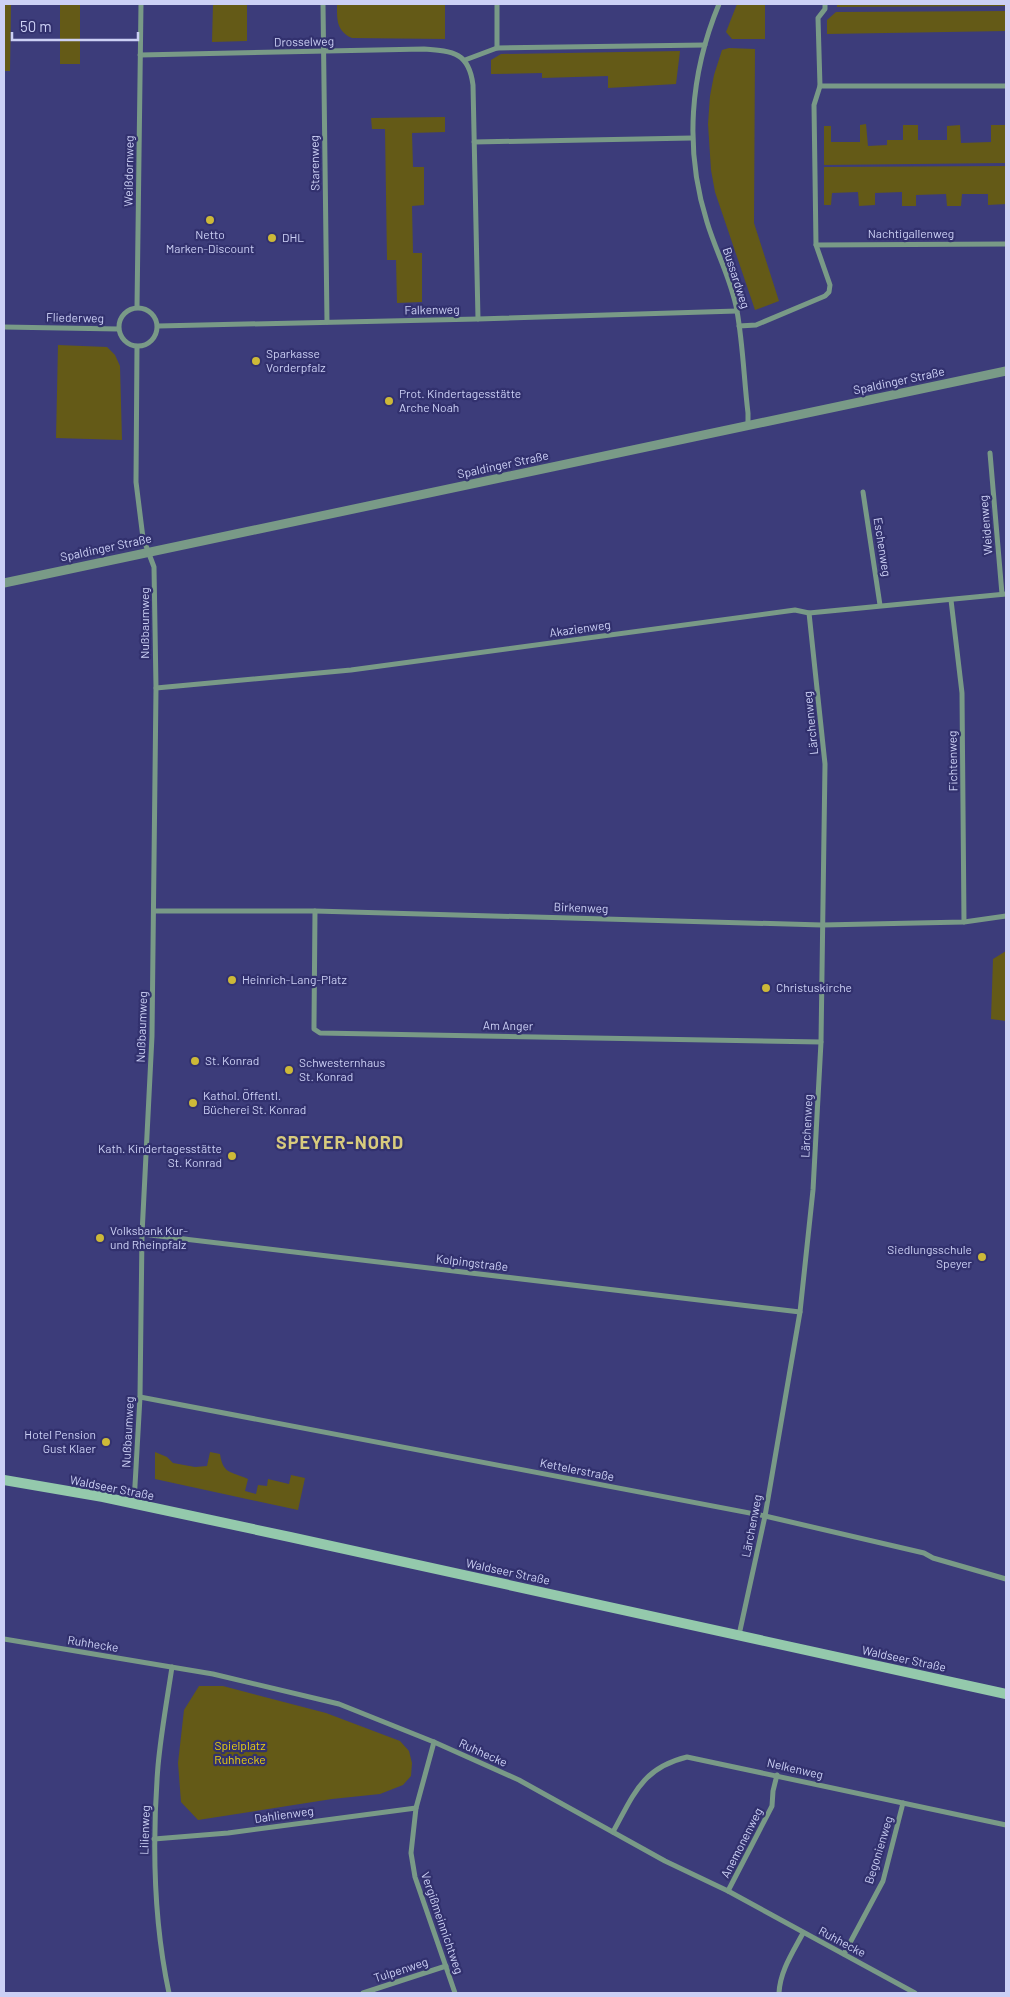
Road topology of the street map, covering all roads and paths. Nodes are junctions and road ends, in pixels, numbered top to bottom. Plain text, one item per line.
1 (141, 4) edge
2 (323, 4) edge
3 (497, 4) edge
4 (719, 4) edge
5 (825, 4) edge
6 (705, 45) junction
7 (497, 48) junction
8 (323, 52) junction
9 (140, 55) junction
10 (465, 60) junction
11 (820, 86) junction
12 (1006, 86) edge
13 (692, 138) junction
14 (474, 142) junction
15 (1006, 244) edge
16 (816, 245) junction
17 (137, 307) junction
18 (737, 311) junction
19 (478, 319) junction
20 (327, 322) junction
21 (158, 326) junction
22 (739, 326) junction
23 (4, 327) edge
24 (118, 329) junction
25 (136, 347) junction
26 (1006, 371) edge
27 (748, 426) junction
28 (990, 453) dead end
29 (863, 492) dead end
30 (148, 552) junction
31 (4, 583) edge
32 (1004, 594) edge
33 (951, 600) junction
34 (880, 606) junction
35 (809, 613) junction
36 (156, 688) junction
37 (154, 911) junction
38 (315, 911) junction
39 (1006, 916) edge
40 (964, 922) junction
41 (822, 925) junction
42 (821, 1042) junction
43 (142, 1234) junction
44 (800, 1312) junction
45 (140, 1397) junction
46 (4, 1480) edge
47 (134, 1504) junction
48 (765, 1516) junction
49 (1006, 1579) edge
50 (739, 1635) junction
51 (4, 1640) edge
52 (172, 1667) junction
53 (1006, 1694) edge
54 (434, 1742) junction
55 (777, 1775) junction
56 (903, 1803) junction
57 (416, 1808) junction
58 (1006, 1825) edge
59 (613, 1832) junction
60 (154, 1839) junction
61 (728, 1891) junction
62 (803, 1933) junction
63 (844, 1954) junction
64 (446, 1966) junction
65 (169, 1993) edge
66 (363, 1993) edge
67 (455, 1993) edge
68 (779, 1993) edge
69 (915, 1993) edge

1 - 9 street, Weißdornweg
2 - 8 street, Starenweg
3 - 7 street
4 - 6 street, Bussardweg
5 - 11 street
6 - 7 street
6 - 13 street, Bussardweg
7 - 10 street
8 - 9 street, Drosselweg
8 - 10 street, Drosselweg
8 - 20 street, Starenweg
9 - 17 street, Weißdornweg
10 - 14 street
11 - 12 street
11 - 16 street
13 - 14 street
13 - 18 street, Bussardweg
14 - 19 street
15 - 16 street, Nachtigallenweg
16 - 22 street
17 - 21 street
17 - 24 street
18 - 19 street, Falkenweg
18 - 22 street, Bussardweg
19 - 20 street, Falkenweg
20 - 21 street, Falkenweg
21 - 25 street
22 - 27 street, Bussardweg
23 - 24 street, Fliederweg
24 - 25 street, Fliederweg
25 - 30 street
26 - 27 street, Spaldinger Straße
27 - 30 street, Spaldinger Straße
28 - 32 street, Weidenweg
29 - 34 street, Eschenweg
30 - 31 street, Spaldinger Straße
30 - 36 street, Nußbaumweg
32 - 33 street, Akazienweg
33 - 34 street, Akazienweg
33 - 40 street, Fichtenweg
34 - 35 street, Akazienweg
35 - 36 street, Akazienweg
35 - 41 street, Lärchenweg
36 - 37 street, Nußbaumweg
37 - 38 street, Birkenweg
37 - 43 street, Nußbaumweg
38 - 41 street, Birkenweg
38 - 42 street, Am Anger
39 - 40 street, Birkenweg
40 - 41 street, Birkenweg
41 - 42 street, Lärchenweg
42 - 44 street, Lärchenweg
43 - 44 street, Kolpingstraße
43 - 45 street, Nußbaumweg
44 - 48 street, Lärchenweg
45 - 47 street, Nußbaumweg
45 - 48 street, Kettelerstraße
46 - 47 main road, Waldseer Straße
47 - 50 main road, Waldseer Straße
48 - 49 street, Kettelerstraße
48 - 50 street, Lärchenweg
50 - 53 main road, Waldseer Straße
51 - 52 street, Ruhhecke
52 - 54 street, Ruhhecke
52 - 60 street, Lilienweg
54 - 57 street, Vergißmeinnichtweg
54 - 59 street, Ruhhecke
55 - 56 street, Nelkenweg
55 - 59 street, Nelkenweg
55 - 61 street, Anemonenweg
56 - 58 street, Nelkenweg
56 - 63 street, Begonienweg
57 - 60 street, Dahlienweg
57 - 64 street, Vergißmeinnichtweg
59 - 61 street, Ruhhecke
60 - 65 street, Lilienweg
61 - 62 street, Ruhhecke
62 - 63 street, Ruhhecke
62 - 68 street
63 - 69 street, Ruhhecke
64 - 66 street, Tulpenweg
64 - 67 street, Vergißmeinnichtweg

